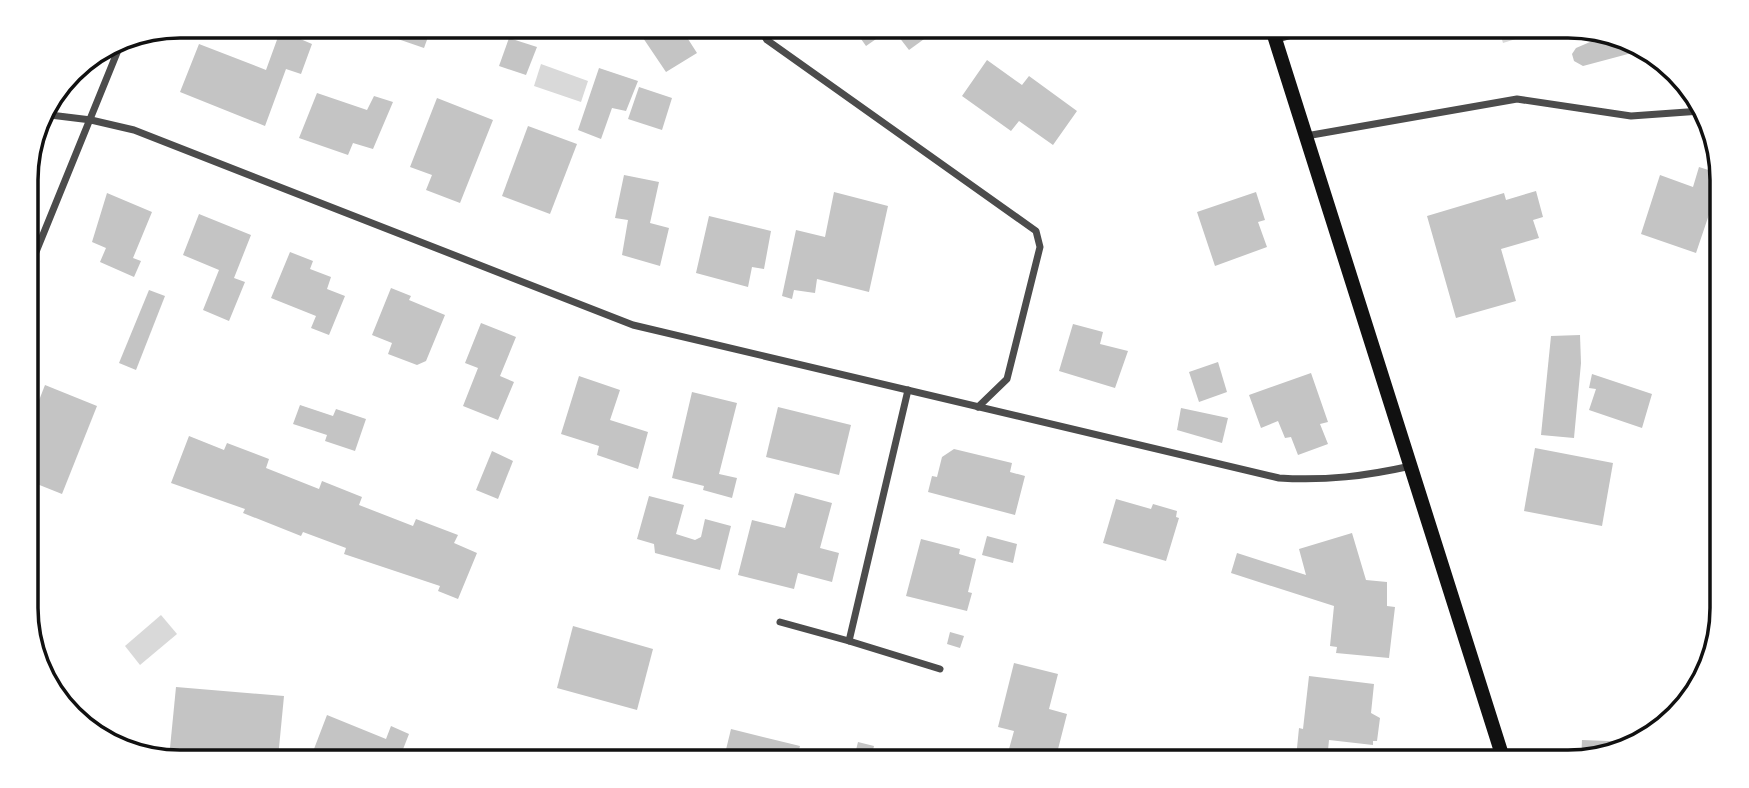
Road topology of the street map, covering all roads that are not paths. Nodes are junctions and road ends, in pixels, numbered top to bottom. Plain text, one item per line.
1 (1284, 38) edge
2 (766, 39) edge
3 (1275, 41) joint
4 (117, 54) edge
5 (1692, 112) edge
6 (55, 116) edge
7 (91, 120) junction
8 (1306, 136) junction
9 (39, 245) edge
10 (908, 390) junction
11 (978, 407) junction
12 (1412, 466) junction
13 (779, 622) dead end
14 (849, 641) junction
15 (940, 669) dead end
16 (1500, 749) edge

1 - 3 lane
2 - 11 street
3 - 8 main road
4 - 7 street
5 - 8 street
6 - 7 street
7 - 9 street
7 - 10 street
8 - 12 main road
10 - 11 street
10 - 14 street
11 - 12 street
12 - 16 main road
13 - 14 street
14 - 15 street

